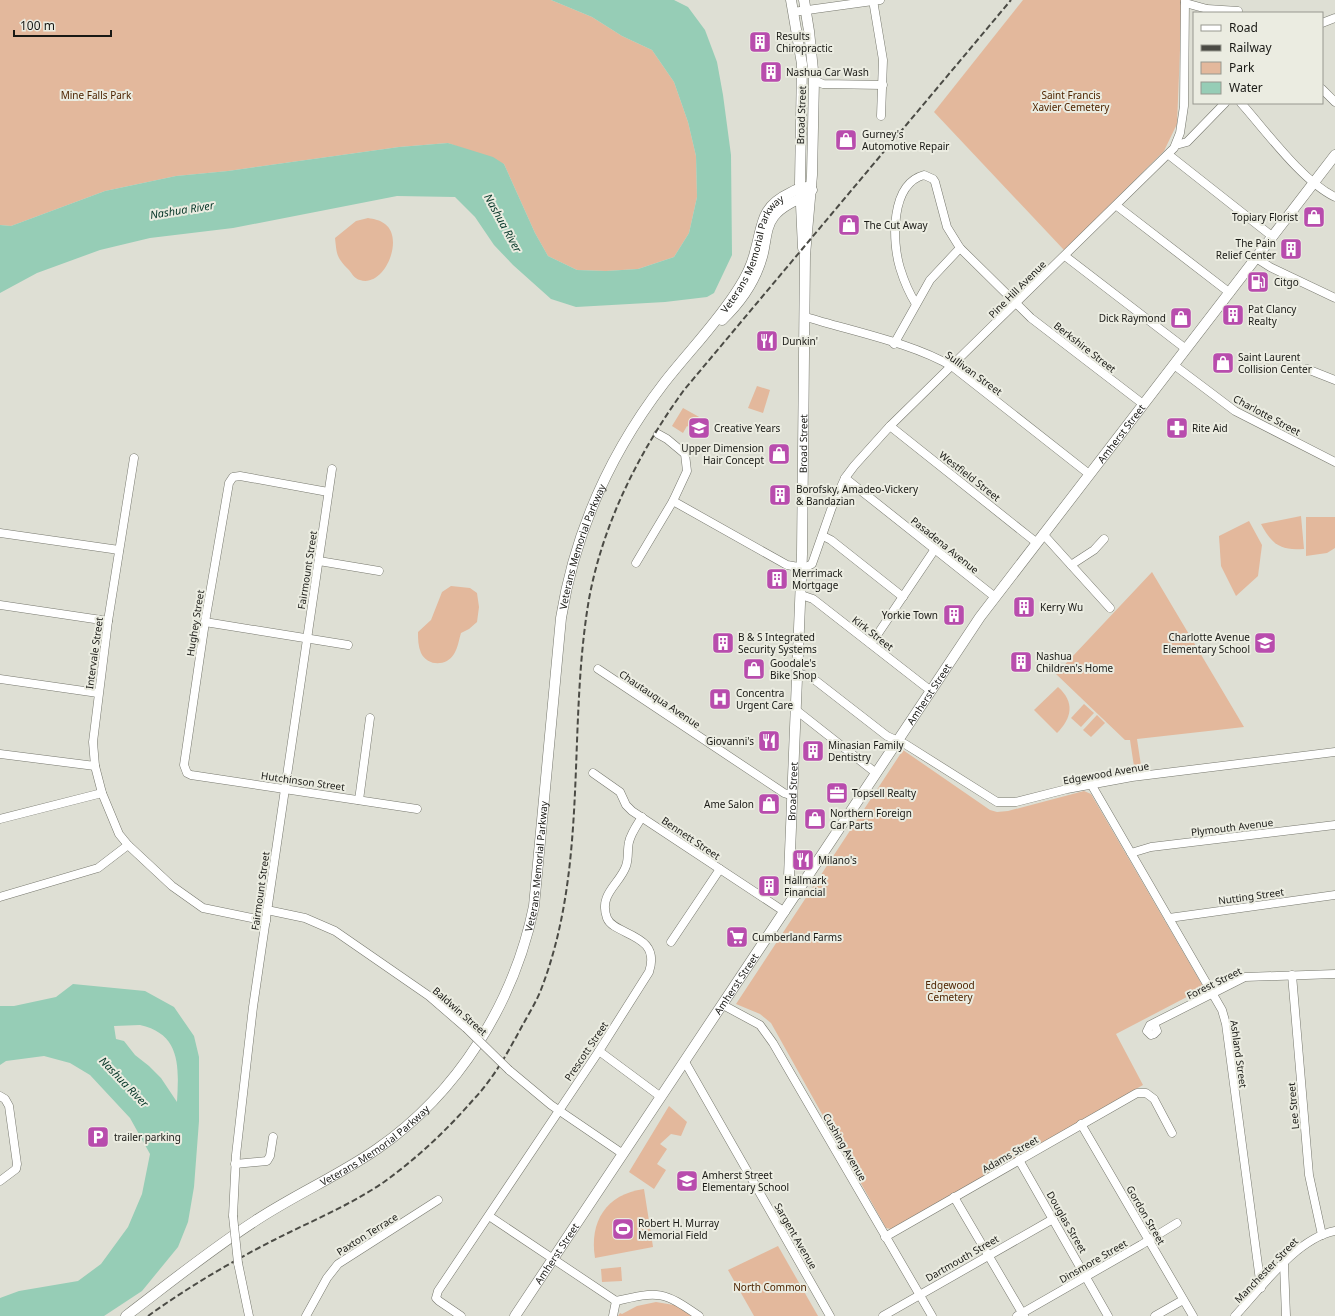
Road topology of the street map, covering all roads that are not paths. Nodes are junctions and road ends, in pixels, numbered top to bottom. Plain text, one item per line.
1 (791, 0) edge
2 (804, 0) edge
3 (875, 0) edge
4 (1185, 1) edge
5 (1238, 11) dead end
6 (793, 12) junction
7 (806, 12) junction
8 (1335, 18) edge
9 (1323, 23) edge
10 (814, 80) junction
11 (883, 85) junction
12 (1323, 91) edge
13 (1335, 102) edge
14 (1224, 104) edge
15 (1242, 104) edge
16 (881, 116) dead end
17 (1176, 145) junction
18 (1169, 155) junction
19 (1335, 155) edge
20 (1314, 183) junction
21 (811, 192) junction
22 (800, 193) junction
23 (1335, 197) edge
24 (1116, 206) junction
25 (776, 213) junction
26 (801, 222) junction
27 (1273, 237) junction
28 (960, 248) junction
29 (806, 255) junction
30 (1065, 256) junction
31 (1256, 258) junction
32 (1230, 292) junction
33 (1335, 298) edge
34 (916, 304) junction
35 (1016, 304) junction
36 (806, 317) junction
37 (702, 338) junction
38 (894, 344) junction
39 (1186, 349) junction
40 (1174, 365) junction
41 (953, 367) junction
42 (1307, 369) dead end
43 (1335, 380) edge
44 (1142, 404) junction
45 (890, 426) junction
46 (658, 434) dead end
47 (134, 458) dead end
48 (1335, 462) edge
49 (332, 469) dead end
50 (1089, 474) junction
51 (845, 478) junction
52 (328, 492) junction
53 (673, 501) junction
54 (0, 533) edge
55 (822, 536) junction
56 (1040, 539) junction
57 (1104, 539) dead end
58 (935, 549) junction
59 (119, 550) junction
60 (319, 561) junction
61 (636, 562) dead end
62 (1071, 565) junction
63 (802, 568) junction
64 (379, 571) dead end
65 (801, 594) junction
66 (903, 597) junction
67 (995, 597) junction
68 (0, 605) edge
69 (1110, 608) dead end
70 (108, 621) junction
71 (205, 622) junction
72 (306, 638) junction
73 (871, 644) junction
74 (348, 645) dead end
75 (598, 669) dead end
76 (797, 673) junction
77 (0, 679) edge
78 (931, 691) junction
79 (98, 694) junction
80 (796, 710) junction
81 (370, 718) dead end
82 (898, 741) junction
83 (1335, 752) edge
84 (0, 754) edge
85 (95, 766) junction
86 (187, 773) joint
87 (593, 773) dead end
88 (876, 773) junction
89 (1091, 784) junction
90 (285, 789) junction
91 (102, 793) junction
92 (793, 796) junction
93 (360, 800) junction
94 (416, 809) dead end
95 (642, 817) junction
96 (0, 819) edge
97 (1335, 825) edge
98 (128, 845) junction
99 (1131, 853) junction
100 (720, 869) junction
101 (797, 894) junction
102 (1335, 895) edge
103 (0, 897) edge
104 (268, 910) junction
105 (785, 912) junction
106 (1169, 918) junction
107 (266, 921) junction
108 (671, 942) dead end
109 (1335, 974) edge
110 (1292, 976) junction
111 (1213, 994) junction
112 (723, 1006) junction
113 (1154, 1023) dead end
114 (598, 1051) junction
115 (685, 1062) junction
116 (0, 1096) edge
117 (661, 1097) junction
118 (559, 1110) junction
119 (1082, 1124) junction
120 (1172, 1133) dead end
121 (273, 1137) dead end
122 (624, 1154) junction
123 (1020, 1160) junction
124 (235, 1164) junction
125 (0, 1181) edge
126 (954, 1197) junction
127 (438, 1200) dead end
128 (489, 1216) junction
129 (1053, 1219) junction
130 (1177, 1222) dead end
131 (1335, 1231) edge
132 (1322, 1235) junction
133 (885, 1237) junction
134 (1149, 1240) junction
135 (988, 1254) junction
136 (552, 1260) junction
137 (1284, 1264) junction
138 (1086, 1277) junction
139 (1261, 1288) junction
140 (919, 1295) junction
141 (1183, 1300) junction
142 (616, 1301) junction
143 (1021, 1315) edge
144 (126, 1316) edge
145 (249, 1316) edge
146 (306, 1316) edge
147 (461, 1316) edge
148 (515, 1316) edge
149 (613, 1316) edge
150 (699, 1316) edge
151 (830, 1316) edge
152 (883, 1316) edge
153 (932, 1316) edge
154 (1108, 1316) edge
155 (1156, 1316) edge
156 (1193, 1316) edge
157 (1235, 1316) edge
158 (1286, 1316) edge

1 - 6 main road, Broad Street
2 - 7 main road, Broad Street
3 - 7 street
3 - 11 street
4 - 5 street
4 - 17 street, Pine Hill Avenue
6 - 7 street
6 - 22 main road, Broad Street
7 - 10 main road, Broad Street
8 - 9 street
10 - 11 street
10 - 21 main road, Broad Street
11 - 16 street
12 - 13 street
14 - 17 street
15 - 20 street
17 - 18 street, Pine Hill Avenue
18 - 24 street, Pine Hill Avenue
18 - 27 street
19 - 20 main road, Amherst Street
20 - 23 street
20 - 27 main road, Amherst Street
21 - 22 main road, Veterans Memorial Parkway
21 - 29 main road, Broad Street
22 - 25 main road, Veterans Memorial Parkway
22 - 26 main road, Broad Street
22 - 37 main road, Veterans Memorial Parkway
24 - 30 street, Pine Hill Avenue
24 - 32 street
25 - 26 main road
25 - 37 main road, Veterans Memorial Parkway
26 - 29 main road, Broad Street
27 - 31 main road, Amherst Street
28 - 34 street
28 - 34 street, Berkshire Street
28 - 35 street, Berkshire Street
29 - 36 main road, Broad Street
30 - 35 street, Pine Hill Avenue
30 - 39 street
31 - 32 main road, Amherst Street
31 - 33 street
32 - 39 main road, Amherst Street
34 - 38 street
35 - 41 street, Pine Hill Avenue
35 - 44 street, Berkshire Street
36 - 38 street, Sullivan Street
36 - 63 main road, Broad Street
37 - 144 main road, Veterans Memorial Parkway
38 - 41 street, Sullivan Street
39 - 40 main road, Amherst Street
40 - 44 main road, Amherst Street
40 - 48 street, Charlotte Street
41 - 45 street, Pine Hill Avenue
41 - 50 street, Sullivan Street
42 - 43 street
44 - 50 main road, Amherst Street
45 - 51 street, Pine Hill Avenue
45 - 56 street, Westfield Street
46 - 53 street
47 - 59 street, Intervale Street
49 - 52 street, Fairmount Street
50 - 56 main road, Amherst Street
51 - 55 street, Pine Hill Avenue
51 - 58 street, Pasadena Avenue
52 - 60 street, Fairmount Street
52 - 71 street, Hughey Street
53 - 61 street
53 - 63 street
54 - 59 street
55 - 63 street, Pine Hill Avenue
55 - 66 street
56 - 62 street, Westfield Street
56 - 67 main road, Amherst Street
57 - 62 street
58 - 66 street
58 - 67 street, Pasadena Avenue
59 - 70 street, Intervale Street
60 - 64 street
60 - 72 street, Fairmount Street
62 - 69 street, Westfield Street
63 - 65 main road, Broad Street
65 - 73 street, Kirk Street
65 - 76 main road, Broad Street
66 - 73 street
67 - 78 main road, Amherst Street
68 - 70 street
70 - 79 street, Intervale Street
71 - 72 street
71 - 86 street, Hughey Street
72 - 74 street
72 - 90 street, Fairmount Street
73 - 78 street, Kirk Street
75 - 92 street, Chautauqua Avenue
76 - 80 main road, Broad Street
76 - 82 street, Edgewood Avenue
77 - 79 street
78 - 82 main road, Amherst Street
79 - 85 street, Intervale Street
80 - 88 street
80 - 92 main road, Broad Street
81 - 93 street
82 - 88 main road, Amherst Street
82 - 89 street, Edgewood Avenue
83 - 89 street, Edgewood Avenue
84 - 85 street
85 - 91 street, Intervale Street
86 - 90 street, Hutchinson Street
87 - 95 street, Bennett Street
88 - 101 main road, Amherst Street
89 - 99 street, Ashland Street
90 - 93 street, Hutchinson Street
90 - 104 street, Fairmount Street
91 - 96 street
91 - 98 street, Intervale Street
92 - 101 main road, Broad Street
93 - 94 street, Hutchinson Street
95 - 100 street, Bennett Street
95 - 114 street, Prescott Street
97 - 99 street, Plymouth Avenue
98 - 103 street
98 - 107 street, Intervale Street
99 - 106 street, Ashland Street
100 - 105 street, Bennett Street
100 - 108 street
101 - 105 main road, Amherst Street
102 - 106 street, Nutting Street
104 - 107 street, Fairmount Street
104 - 118 street, Baldwin Street, bridge
105 - 112 main road, Amherst Street
106 - 111 street, Ashland Street
107 - 124 street, Fairmount Street
109 - 110 street, Forest Street
110 - 111 street, Forest Street
110 - 132 street, Lee Street
111 - 113 street, Forest Street
111 - 139 street, Ashland Street
112 - 115 main road, Amherst Street
112 - 133 street, Cushing Avenue
114 - 117 street
114 - 118 street, Prescott Street
115 - 117 main road, Amherst Street
115 - 151 street, Sargent Avenue
116 - 125 street
117 - 122 main road, Amherst Street
118 - 122 street, Baldwin Street
118 - 128 street, Prescott Street
119 - 120 street, Adams Street
119 - 123 street, Adams Street
119 - 134 street, Gordon Street
121 - 124 street
122 - 136 main road, Amherst Street
123 - 126 street, Adams Street
123 - 129 street, Douglas Street
124 - 145 street, Fairmount Street, bridge
126 - 133 street, Adams Street
126 - 135 street
127 - 146 street, Paxton Terrace
128 - 136 street
128 - 147 street, Prescott Street
129 - 135 street, Dartmouth Street
129 - 138 street, Douglas Street
130 - 134 street, Dinsmore Street
131 - 132 street, Manchester Street
132 - 137 street, Manchester Street
133 - 140 street, Cushing Avenue
134 - 138 street, Dinsmore Street
134 - 141 street, Gordon Street
135 - 140 street, Dartmouth Street
135 - 143 street
136 - 142 street
136 - 148 main road, Amherst Street
137 - 139 street, Manchester Street
137 - 158 street
138 - 143 street, Dinsmore Street
138 - 154 street, Douglas Street
139 - 157 street, Manchester Street
140 - 152 street, Dartmouth Street
140 - 153 street, Cushing Avenue
141 - 155 street
141 - 156 street, Gordon Street
142 - 149 street
142 - 150 street

